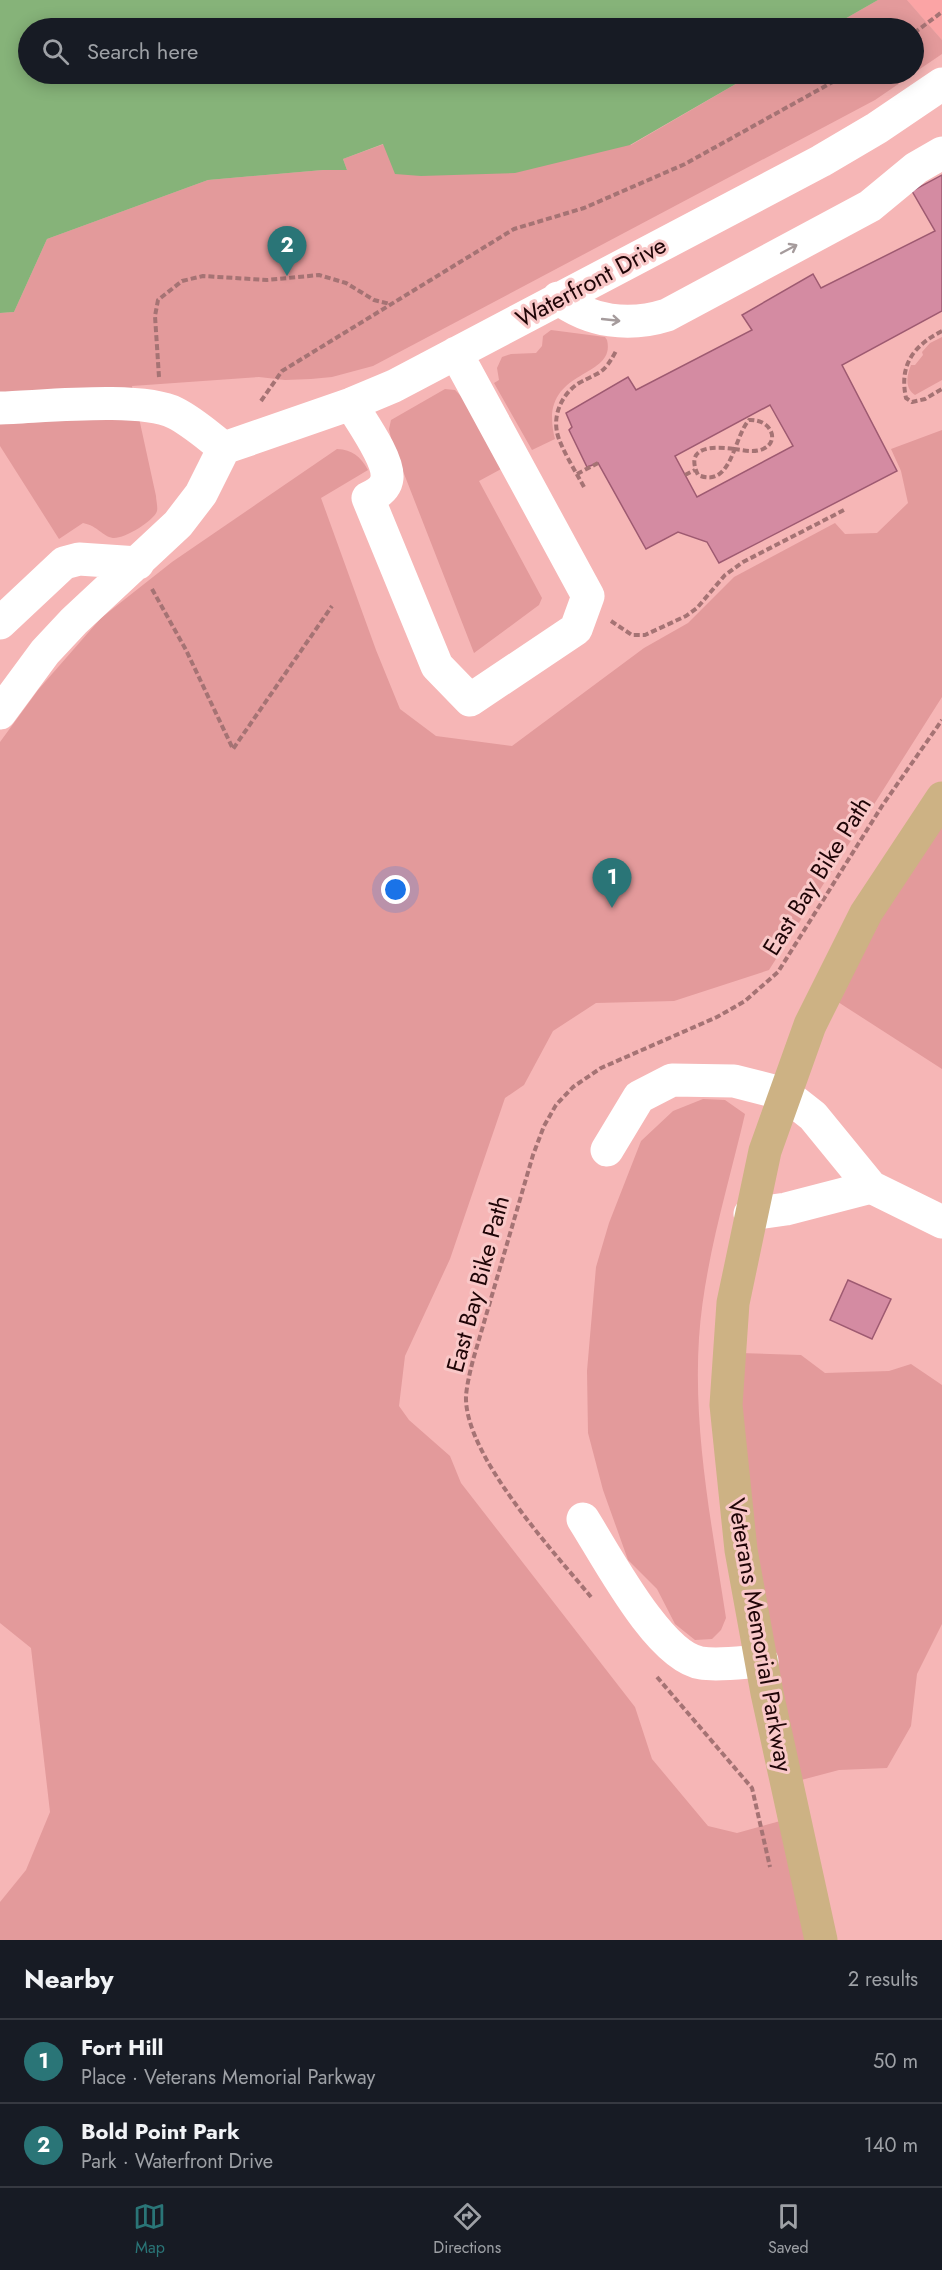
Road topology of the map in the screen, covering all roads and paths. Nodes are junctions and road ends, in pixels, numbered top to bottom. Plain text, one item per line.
1 (942, 12) edge
2 (924, 26) edge
3 (829, 84) edge
4 (942, 84) edge
5 (942, 153) edge
6 (558, 298) junction
7 (390, 304) junction
8 (624, 321) junction
9 (942, 331) edge
10 (456, 353) junction
11 (942, 389) edge
12 (260, 401) dead end
13 (351, 404) junction
14 (0, 408) edge
15 (160, 408) junction
16 (224, 448) junction
17 (734, 449) junction
18 (598, 463) dead end
19 (695, 470) junction
20 (577, 474) junction
21 (685, 476) dead end
22 (584, 487) dead end
23 (846, 509) dead end
24 (138, 562) junction
25 (332, 606) dead end
26 (0, 623) edge
27 (645, 635) dead end
28 (0, 713) edge
29 (942, 720) edge
30 (942, 798) edge
31 (785, 1094) junction
32 (607, 1150) dead end
33 (871, 1187) junction
34 (750, 1214) junction
35 (942, 1222) edge
36 (583, 1519) dead end
37 (594, 1601) dead end
38 (762, 1661) junction
39 (651, 1670) dead end
40 (772, 1875) dead end
41 (821, 1940) edge

1 - 2 path
3 - 7 path
4 - 6 street, Waterfront Drive
8 -> 5 street
6 -> 8 street
6 - 10 street, Waterfront Drive
7 - 12 path
7 - 15 path
8 - 20 path
9 - 11 path
10 - 13 street, Waterfront Drive
10 - 13 street
13 - 16 street, Waterfront Drive
14 - 15 street
15 - 16 street
16 - 24 street
17 - 17 path
17 - 19 path
17 - 19 path
18 - 20 path
19 - 21 path
20 - 22 path
23 - 27 path
24 - 25 path
24 - 26 street
24 - 28 street
29 - 37 path, East Bay Bike Path
30 - 31 main road, Veterans Memorial Parkway
31 - 32 street
31 - 33 street
31 - 34 main road, Veterans Memorial Parkway
33 - 34 street
33 - 35 street
34 - 38 main road, Veterans Memorial Parkway
36 - 38 street
38 - 41 main road, Veterans Memorial Parkway
39 - 40 path

